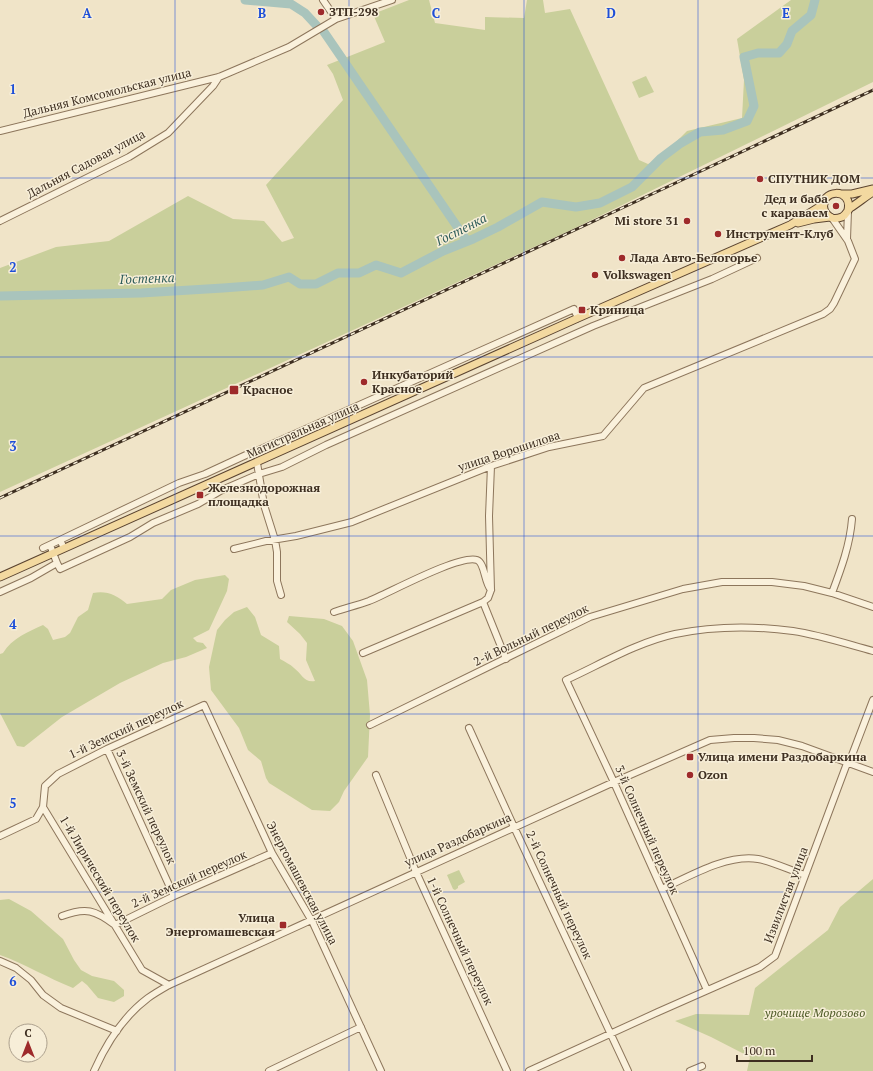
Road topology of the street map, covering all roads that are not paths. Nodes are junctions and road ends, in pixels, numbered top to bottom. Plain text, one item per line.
1 (323, 0) edge
2 (392, 0) edge
3 (336, 19) junction
4 (219, 77) junction
5 (0, 130) edge
6 (873, 190) edge
7 (841, 194) junction
8 (824, 204) junction
9 (848, 210) junction
10 (831, 217) junction
11 (0, 221) edge
12 (790, 225) junction
13 (848, 241) junction
14 (757, 258) dead end
15 (578, 318) junction
16 (257, 463) junction
17 (491, 466) junction
18 (259, 474) junction
19 (852, 519) dead end
20 (60, 540) junction
21 (275, 540) junction
22 (50, 545) junction
23 (43, 548) dead end
24 (64, 548) junction
25 (234, 549) dead end
26 (53, 553) junction
27 (57, 563) junction
28 (0, 577) edge
29 (491, 590) junction
30 (0, 592) edge
31 (832, 593) junction
32 (281, 595) dead end
33 (483, 602) junction
34 (873, 607) edge
35 (334, 612) dead end
36 (873, 652) edge
37 (363, 653) dead end
38 (506, 659) junction
39 (873, 700) edge
40 (204, 705) joint
41 (370, 725) dead end
42 (469, 728) dead end
43 (107, 749) junction
44 (849, 763) junction
45 (873, 772) edge
46 (376, 775) dead end
47 (614, 782) junction
48 (43, 807) junction
49 (514, 827) junction
50 (0, 836) edge
51 (272, 853) junction
52 (416, 872) junction
53 (805, 875) junction
54 (662, 889) junction
55 (174, 896) junction
56 (62, 916) dead end
57 (312, 920) junction
58 (115, 925) junction
59 (0, 961) edge
60 (170, 985) junction
61 (707, 990) junction
62 (361, 1027) junction
63 (117, 1031) junction
64 (611, 1033) junction
65 (702, 1066) dead end
66 (94, 1071) edge
67 (269, 1071) edge
68 (381, 1071) edge
69 (507, 1071) edge
70 (529, 1071) edge
71 (628, 1071) edge
72 (690, 1071) edge

1 - 3 street
2 - 3 street, Дальняя Садовая улица
3 - 4 street, Дальняя Садовая улица
4 - 5 street, Дальняя Комсомольская улица
4 - 11 street, Дальняя Садовая улица
6 - 7 main road, Магистральная улица
6 - 9 main road, Магистральная улица
7 - 8 main road, Магистральная улица
7 - 9 main road
8 - 10 main road
8 - 12 main road, Магистральная улица
9 - 10 main road, Магистральная улица
9 - 13 street
10 - 12 main road, Магистральная улица
10 - 13 street
12 - 15 main road, Магистральная улица
13 - 17 street, улица Ворошилова
14 - 18 street
15 - 16 main road, Магистральная улица
15 - 20 street
16 - 18 street
16 - 24 main road, Магистральная улица
17 - 21 street, улица Ворошилова
17 - 29 street
18 - 21 street
18 - 27 street
19 - 31 street
20 - 22 street
20 - 24 street
21 - 25 street, улица Ворошилова
21 - 32 street
22 - 23 street
22 - 26 street
24 - 26 main road, Магистральная улица
26 - 27 street
26 - 28 main road, Магистральная улица
27 - 30 street
29 - 33 street
29 - 35 street
31 - 34 street, 2-й Вольный переулок
31 - 38 street, 2-й Вольный переулок
33 - 37 street
33 - 38 street
36 - 47 street, 3-й Солнечный переулок
38 - 41 street, 2-й Вольный переулок
39 - 44 street, Извилистая улица
40 - 43 street, 1-й Земский переулок
40 - 51 street, Энергомашевская улица
42 - 49 street, 2-й Солнечный переулок
43 - 48 street, 1-й Земский переулок
43 - 55 street, 3-й Земский переулок
44 - 45 street, улица Раздобаркина
44 - 47 street, улица Раздобаркина
44 - 53 street, Извилистая улица
46 - 52 street, 1-й Солнечный переулок
47 - 49 street, улица Раздобаркина
47 - 54 street, 3-й Солнечный переулок
48 - 50 street
48 - 58 street, 1-й Лирический переулок
49 - 52 street, улица Раздобаркина
49 - 64 street, 2-й Солнечный переулок
51 - 55 street, 2-й Земский переулок
51 - 57 street, Энергомашевская улица
52 - 57 street, улица Раздобаркина
52 - 69 street, 1-й Солнечный переулок
53 - 54 street
53 - 61 street, Извилистая улица
54 - 61 street, 3-й Солнечный переулок
55 - 58 street, 2-й Земский переулок
56 - 58 street
57 - 60 street, улица Раздобаркина
57 - 62 street, Энергомашевская улица
58 - 60 street, 1-й Лирический переулок
59 - 63 street
60 - 63 street, улица Раздобаркина
61 - 64 street, Извилистая улица
62 - 67 street
62 - 68 street, Энергомашевская улица
63 - 66 street, улица Раздобаркина
64 - 70 street, Извилистая улица
64 - 71 street, 2-й Солнечный переулок
65 - 72 street

